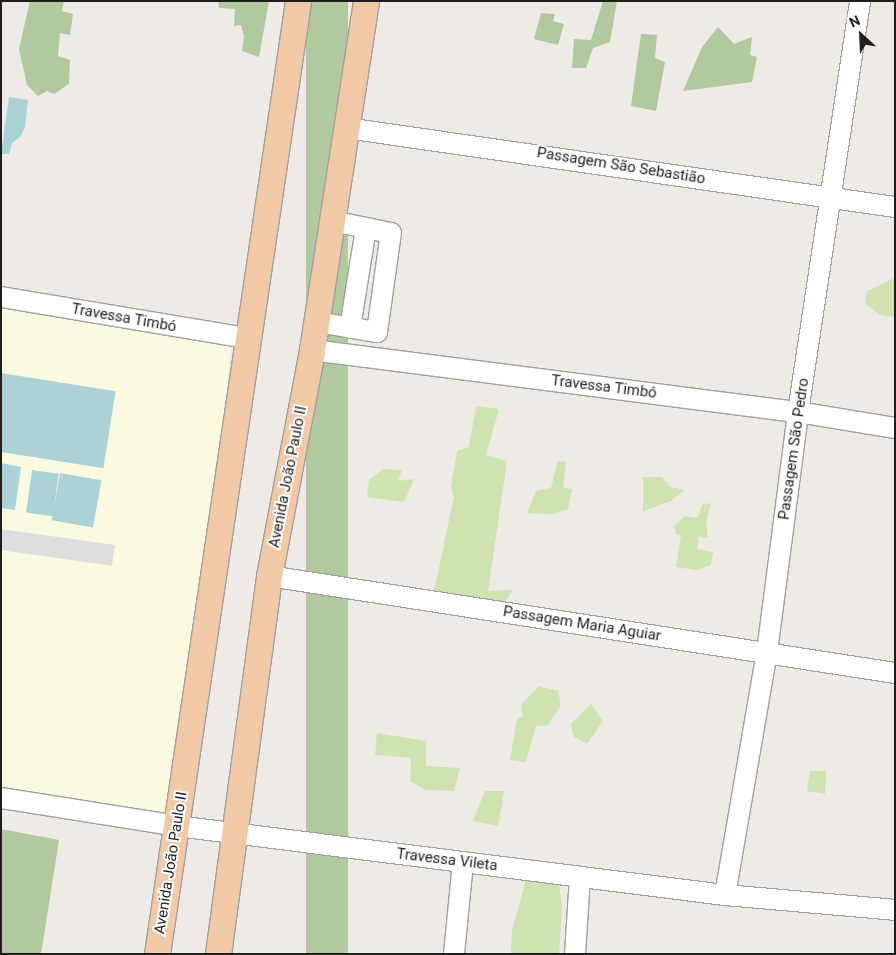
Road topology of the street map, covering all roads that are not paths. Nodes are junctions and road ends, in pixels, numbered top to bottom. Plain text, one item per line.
1 (298, 1) edge
2 (366, 1) edge
3 (860, 1) edge
4 (346, 128) junction
5 (830, 198) junction
6 (895, 207) edge
7 (332, 222) junction
8 (366, 228) junction
9 (1, 297) edge
10 (317, 322) junction
11 (350, 328) junction
12 (246, 338) junction
13 (312, 350) junction
14 (798, 412) junction
15 (895, 428) edge
16 (269, 576) junction
17 (767, 652) junction
18 (895, 673) edge
19 (1, 798) edge
20 (177, 826) junction
21 (235, 833) junction
22 (463, 862) junction
23 (580, 877) junction
24 (724, 895) junction
25 (895, 910) edge
26 (157, 954) edge
27 (218, 954) edge
28 (454, 954) edge
29 (575, 954) edge

1 - 12 main road, Avenida João Paulo II
2 - 4 main road, Avenida João Paulo II
3 - 5 street, Passagem São Pedro
4 - 5 street, Passagem São Sebastião
4 - 7 main road, Avenida João Paulo II
5 - 6 street, Passagem São Sebastião
5 - 14 street, Passagem São Pedro
7 - 8 street
7 - 10 main road, Avenida João Paulo II
8 - 11 street
8 - 11 street
9 - 12 street, Travessa Timbó
10 - 11 street
10 - 13 main road, Avenida João Paulo II
12 - 20 main road, Avenida João Paulo II
13 - 14 street, Travessa Timbó
13 - 16 main road, Avenida João Paulo II
14 - 15 street, Travessa Timbó
14 - 17 street, Passagem São Pedro
16 - 17 street, Passagem Maria Aguiar
16 - 21 main road, Avenida João Paulo II
17 - 18 street, Passagem Maria Aguiar
17 - 24 street, Passagem São Pedro
19 - 20 street, Travessa Vileta
20 - 21 street, Travessa Vileta
20 - 26 main road, Avenida João Paulo II
21 - 22 street, Travessa Vileta
21 - 27 main road, Avenida João Paulo II
22 - 23 street, Travessa Vileta
22 - 28 street
23 - 24 street, Travessa Vileta
23 - 29 street
24 - 25 street, Travessa Vileta

